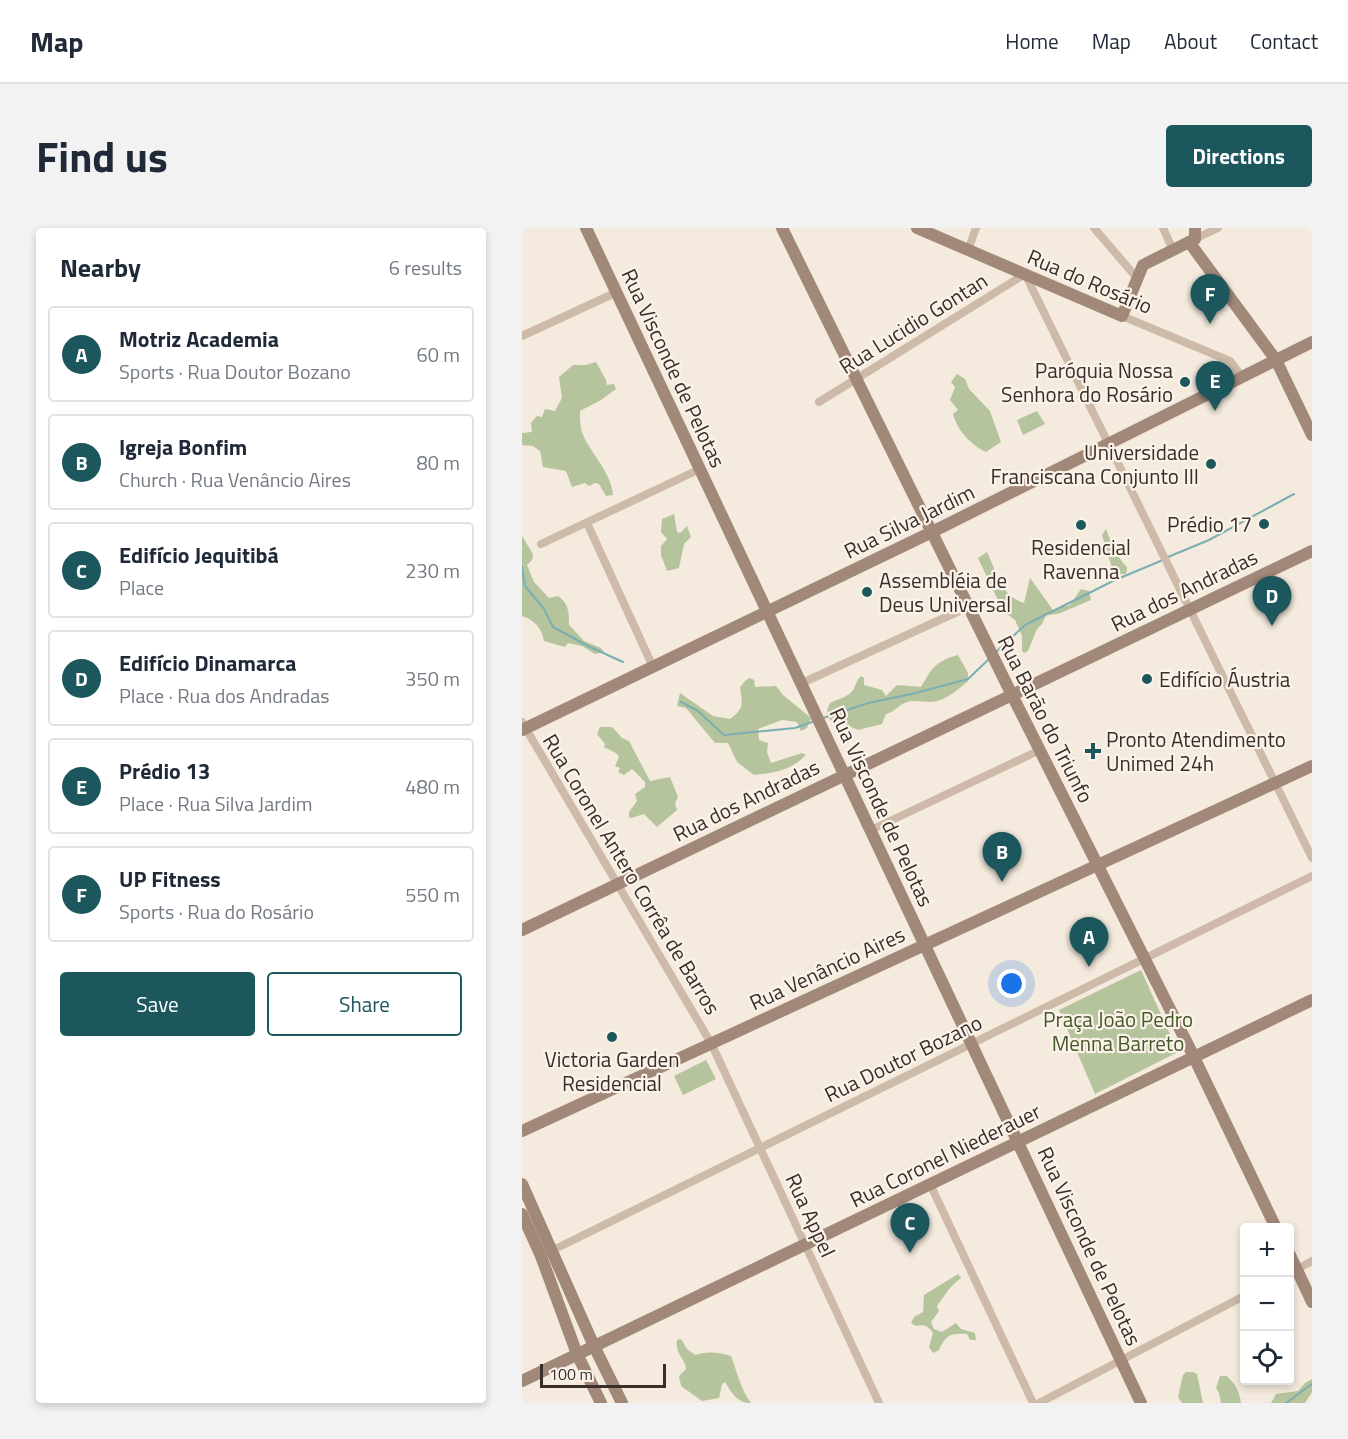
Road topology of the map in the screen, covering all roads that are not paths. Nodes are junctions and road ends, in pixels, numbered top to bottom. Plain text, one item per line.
1 (586, 228) edge
2 (782, 228) edge
3 (917, 228) edge
4 (976, 228) edge
5 (1094, 228) edge
6 (1163, 228) edge
7 (1218, 228) edge
8 (1193, 236) edge
9 (968, 250) junction
10 (1173, 250) junction
11 (1025, 274) junction
12 (1137, 278) junction
13 (617, 292) junction
14 (1122, 316) junction
15 (522, 336) edge
16 (1312, 342) edge
17 (1276, 360) junction
18 (1242, 377) junction
19 (856, 379) junction
20 (819, 402) dead end
21 (1312, 435) edge
22 (1107, 443) junction
23 (700, 469) junction
24 (587, 523) junction
25 (932, 532) junction
26 (541, 544) dead end
27 (1312, 551) edge
28 (968, 607) junction
29 (1189, 610) junction
30 (768, 611) junction
31 (653, 667) junction
32 (802, 683) junction
33 (1012, 695) junction
34 (523, 727) edge
35 (1040, 750) junction
36 (1312, 766) edge
37 (845, 775) junction
38 (1275, 783) junction
39 (871, 830) junction
40 (1312, 858) edge
41 (1098, 864) junction
42 (1312, 876) edge
43 (618, 884) junction
44 (522, 930) edge
45 (925, 944) junction
46 (1145, 959) junction
47 (1312, 1000) edge
48 (711, 1043) junction
49 (973, 1044) junction
50 (1193, 1056) junction
51 (522, 1131) edge
52 (1018, 1141) junction
53 (760, 1148) junction
54 (522, 1184) edge
55 (930, 1184) junction
56 (522, 1215) edge
57 (1274, 1223) edge
58 (805, 1244) junction
59 (547, 1253) junction
60 (1312, 1261) edge
61 (1294, 1270) edge
62 (1294, 1273) edge
63 (1240, 1299) edge
64 (1312, 1302) edge
65 (594, 1346) junction
66 (577, 1354) junction
67 (1122, 1360) junction
68 (522, 1381) edge
69 (601, 1403) edge
70 (622, 1403) edge
71 (879, 1403) edge
72 (1033, 1403) edge
73 (1039, 1403) edge
74 (1141, 1403) edge

1 - 13 street, Rua Visconde de Pelotas
2 - 19 street, Rua Barão do Triunfo
3 - 9 street, Rua do Rosário
4 - 9 street
5 - 12 street
6 - 10 street
7 - 8 street
8 - 10 street
8 - 17 street
9 - 11 street, Rua do Rosário
10 - 12 street
11 - 14 street, Rua do Rosário
11 - 19 street, Rua Lucidio Gontan
11 - 22 street
12 - 14 street
13 - 15 street
13 - 23 street, Rua Visconde de Pelotas
14 - 18 street, Rua do Rosário
16 - 17 street, Rua Silva Jardim
17 - 18 street, Rua Silva Jardim
17 - 21 street
18 - 22 street, Rua Silva Jardim
19 - 20 street, Rua Lucidio Gontan
19 - 25 street, Rua Barão do Triunfo
22 - 25 street, Rua Silva Jardim
22 - 29 street
23 - 24 street
23 - 30 street, Rua Visconde de Pelotas
24 - 26 street
24 - 31 street
25 - 28 street, Rua Barão do Triunfo
25 - 30 street, Rua Silva Jardim
27 - 29 street, Rua dos Andradas
28 - 32 street
28 - 33 street, Rua Barão do Triunfo
29 - 33 street, Rua dos Andradas
29 - 38 street
30 - 31 street, Rua Silva Jardim
30 - 32 street, Rua Visconde de Pelotas
31 - 34 street, Rua Silva Jardim
32 - 37 street, Rua Visconde de Pelotas
33 - 35 street, Rua Barão do Triunfo
33 - 37 street, Rua dos Andradas
34 - 43 street, Rua Coronel Antero Corrêa de Barros
35 - 39 street
35 - 41 street, Rua Barão do Triunfo
36 - 38 street, Rua Venâncio Aires
37 - 39 street, Rua Visconde de Pelotas
37 - 43 street, Rua dos Andradas
38 - 40 street
38 - 41 street, Rua Venâncio Aires
39 - 45 street, Rua Visconde de Pelotas
41 - 45 street, Rua Venâncio Aires
41 - 46 street, Rua Barão do Triunfo
42 - 46 street, Rua Doutor Bozano
43 - 44 street, Rua dos Andradas
43 - 48 street, Rua Coronel Antero Corrêa de Barros
45 - 48 street, Rua Venâncio Aires
45 - 49 street, Rua Visconde de Pelotas
46 - 49 street, Rua Doutor Bozano
46 - 50 street, Rua Barão do Triunfo
47 - 50 street, Rua Coronel Niederauer
48 - 51 street, Rua Venâncio Aires
48 - 53 street, Rua Appel
49 - 52 street, Rua Visconde de Pelotas
49 - 53 street, Rua Doutor Bozano
50 - 52 street, Rua Coronel Niederauer
50 - 57 street, Rua Barão do Triunfo
52 - 55 street, Rua Coronel Niederauer
52 - 67 street, Rua Visconde de Pelotas
53 - 58 street, Rua Appel
53 - 59 street, Rua Doutor Bozano
54 - 59 street
55 - 58 street, Rua Coronel Niederauer
55 - 72 street
56 - 59 street
58 - 65 street, Rua Coronel Niederauer
58 - 71 street, Rua Appel
59 - 65 street
59 - 66 street
60 - 61 street
62 - 64 street
63 - 67 street
65 - 66 street, Rua Coronel Niederauer
65 - 70 street
66 - 68 street
66 - 69 street
67 - 73 street
67 - 74 street, Rua Visconde de Pelotas

